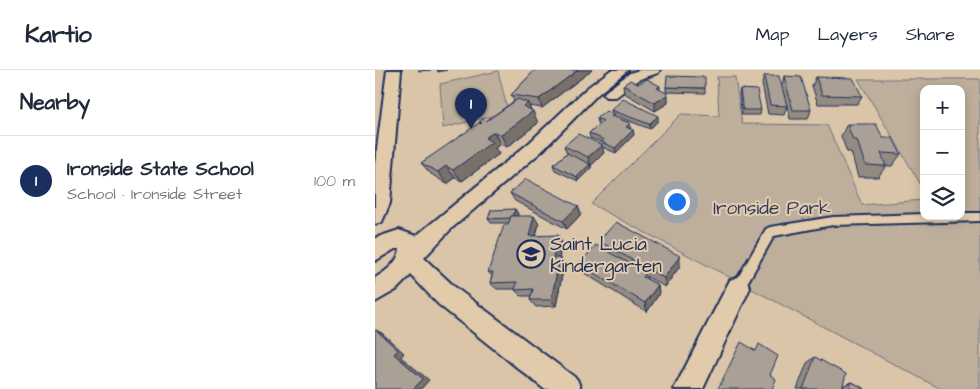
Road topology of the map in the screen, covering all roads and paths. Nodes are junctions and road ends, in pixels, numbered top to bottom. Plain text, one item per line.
1 (394, 70) edge
2 (621, 70) edge
3 (653, 70) edge
4 (554, 131) junction
5 (378, 209) edge
6 (980, 217) edge
7 (407, 248) junction
8 (375, 252) edge
9 (738, 288) joint
10 (377, 289) edge
11 (447, 296) junction
12 (567, 389) edge
13 (688, 389) edge

1 - 5 street
2 - 4 street
3 - 4 street
4 - 7 street
5 - 7 street
6 - 9 lane
7 - 8 street
7 - 10 street
7 - 11 street
9 - 13 street
10 - 11 street
11 - 12 street

